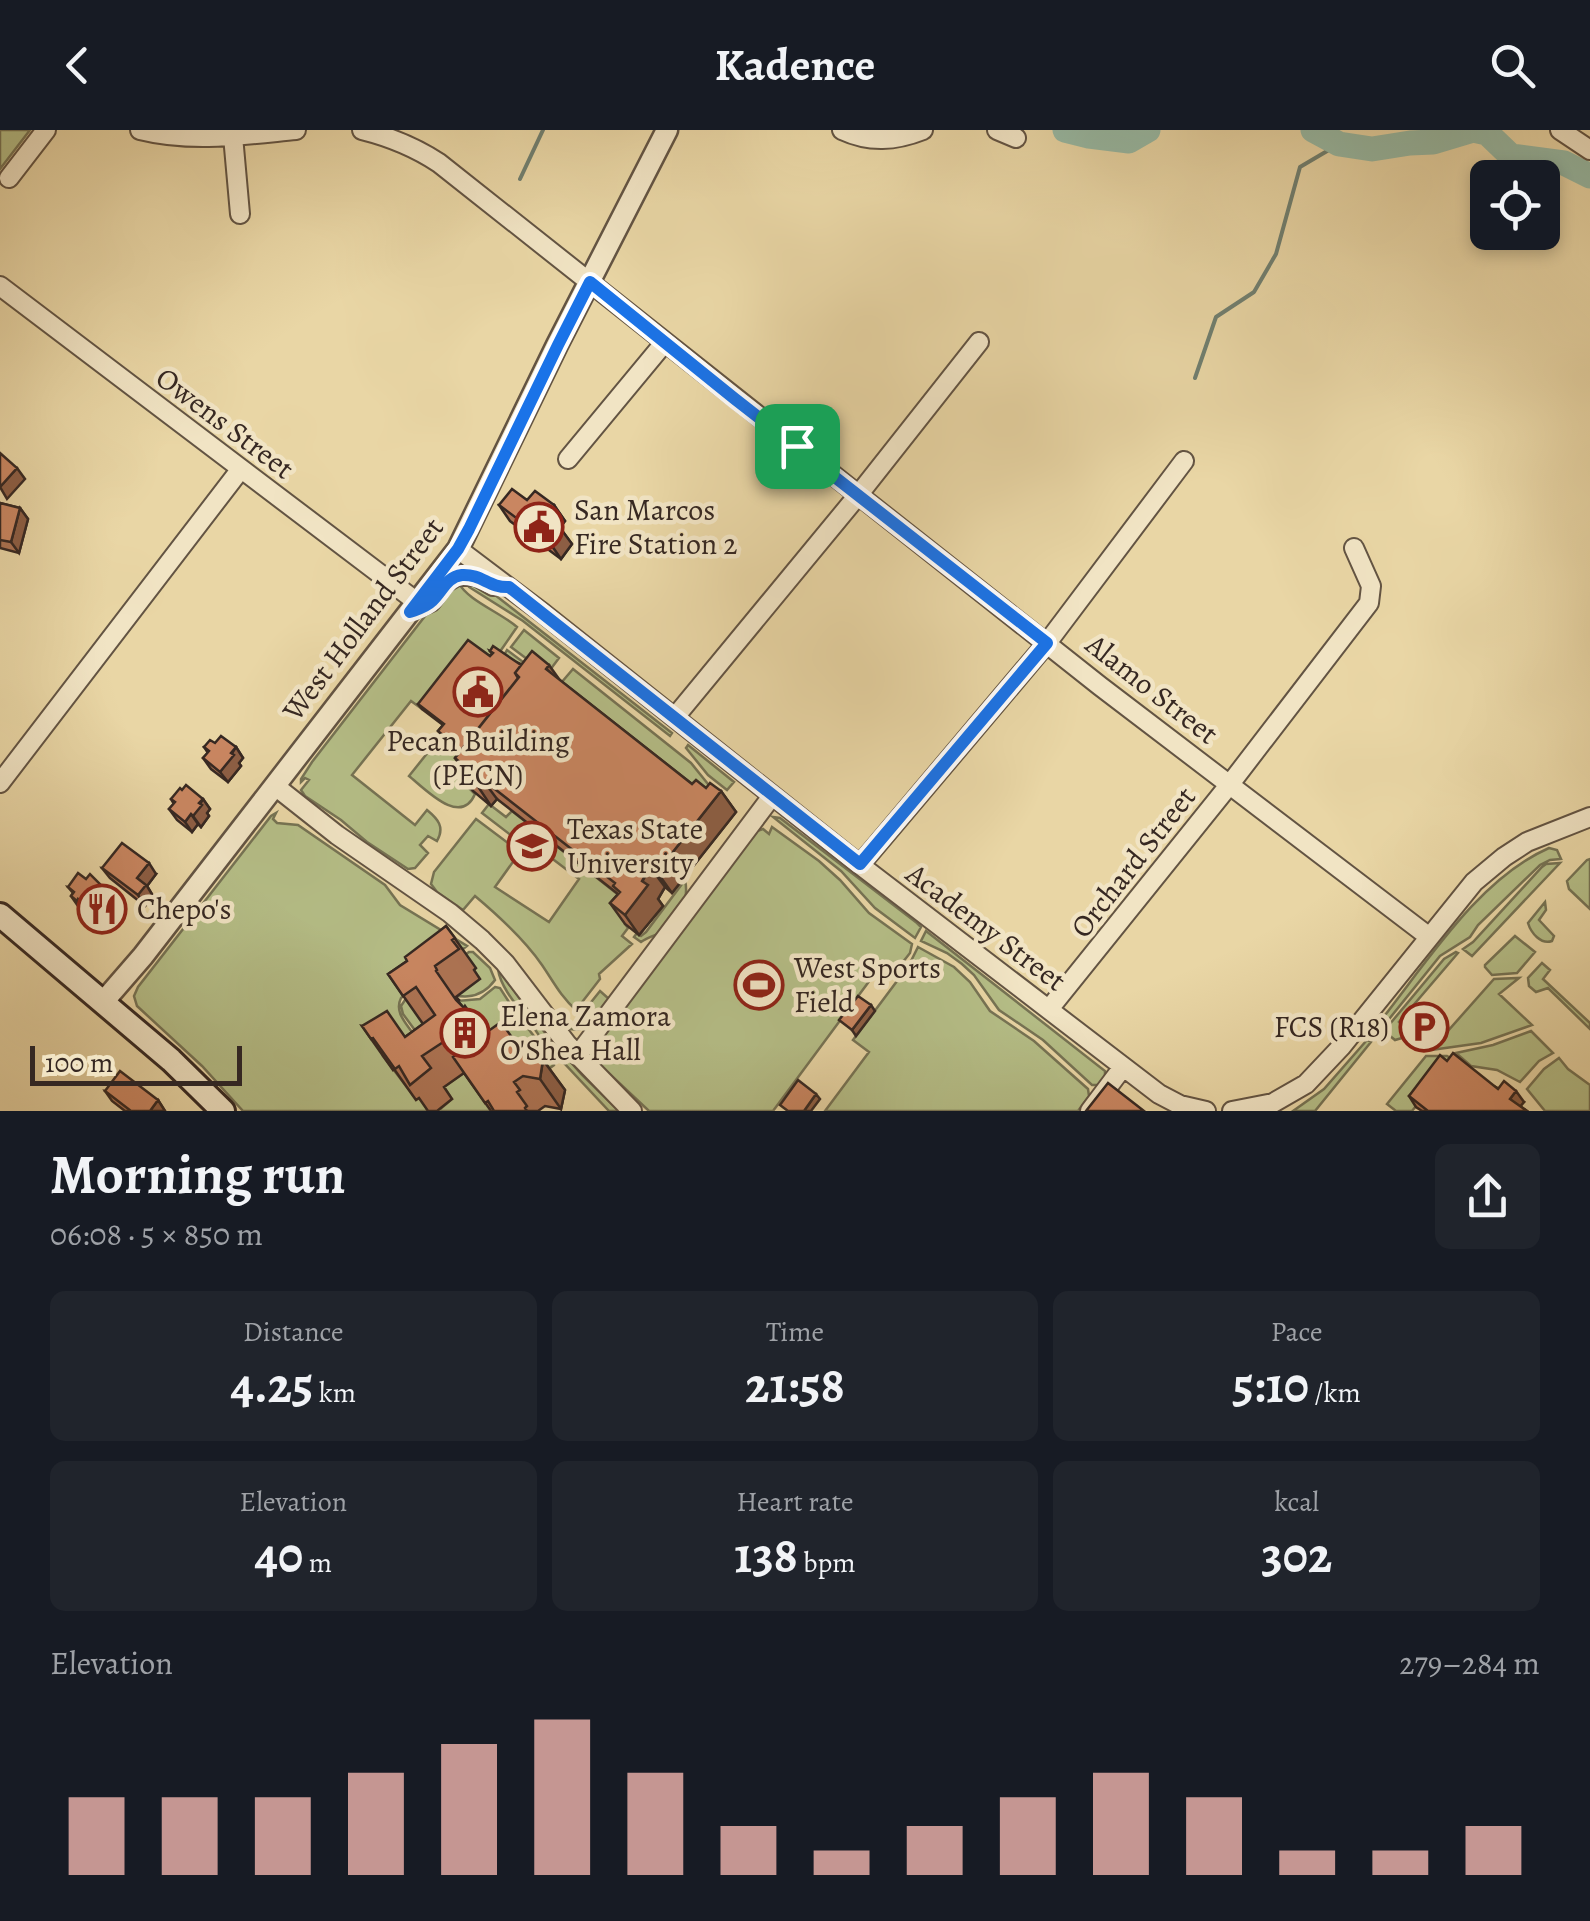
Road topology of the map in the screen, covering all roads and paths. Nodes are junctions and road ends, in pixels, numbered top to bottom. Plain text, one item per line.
1 (46, 130) edge
2 (140, 130) edge
3 (296, 130) edge
4 (362, 130) edge
5 (667, 130) edge
6 (842, 130) edge
7 (923, 130) edge
8 (997, 130) edge
9 (1560, 130) edge
10 (233, 136) junction
11 (1016, 138) dead end
12 (1590, 150) edge
13 (8, 178) dead end
14 (240, 214) dead end
15 (590, 282) junction
16 (0, 286) edge
17 (666, 342) junction
18 (979, 342) dead end
19 (568, 459) dead end
20 (1184, 461) dead end
21 (240, 470) junction
22 (859, 494) junction
23 (1354, 548) dead end
24 (458, 549) junction
25 (509, 587) junction
26 (414, 607) junction
27 (1047, 643) junction
28 (675, 717) junction
29 (0, 782) edge
30 (1230, 784) junction
31 (275, 786) junction
32 (772, 796) junction
33 (1590, 816) edge
34 (860, 864) junction
35 (0, 915) edge
36 (1428, 936) junction
37 (104, 1002) junction
38 (1049, 1010) junction
39 (578, 1055) junction
40 (1123, 1066) junction
41 (215, 1108) edge
42 (632, 1111) edge
43 (1090, 1111) edge
44 (1206, 1111) edge
45 (1232, 1111) edge

1 - 13 street
2 - 10 street
3 - 10 street
4 - 15 street, Alamo Street
5 - 15 street, West Holland Street
6 - 7 street
8 - 11 street
9 - 12 street
10 - 14 street
15 - 17 street, Alamo Street
15 - 24 street, West Holland Street
16 - 21 street, Owens Street
17 - 19 street
17 - 22 street, Alamo Street
18 - 22 street
20 - 27 street
21 - 26 street, Owens Street
21 - 29 street
22 - 27 street, Alamo Street
22 - 28 street
23 - 30 street, Orchard Street
24 - 25 street, Academy Street
24 - 26 street, West Holland Street
25 - 26 street
25 - 28 street, Academy Street
26 - 31 street, West Holland Street
27 - 30 street, Alamo Street
27 - 34 street
28 - 32 street, Academy Street
30 - 36 street, Alamo Street
30 - 38 street, Orchard Street
31 - 37 street, West Holland Street
31 - 39 street
32 - 34 street, Academy Street
32 - 39 street
33 - 36 street
34 - 38 street, Academy Street
35 - 37 main road
36 - 45 street
37 - 41 main road
38 - 40 street, Academy Street
39 - 42 street
40 - 43 street
40 - 44 street, Academy Street

